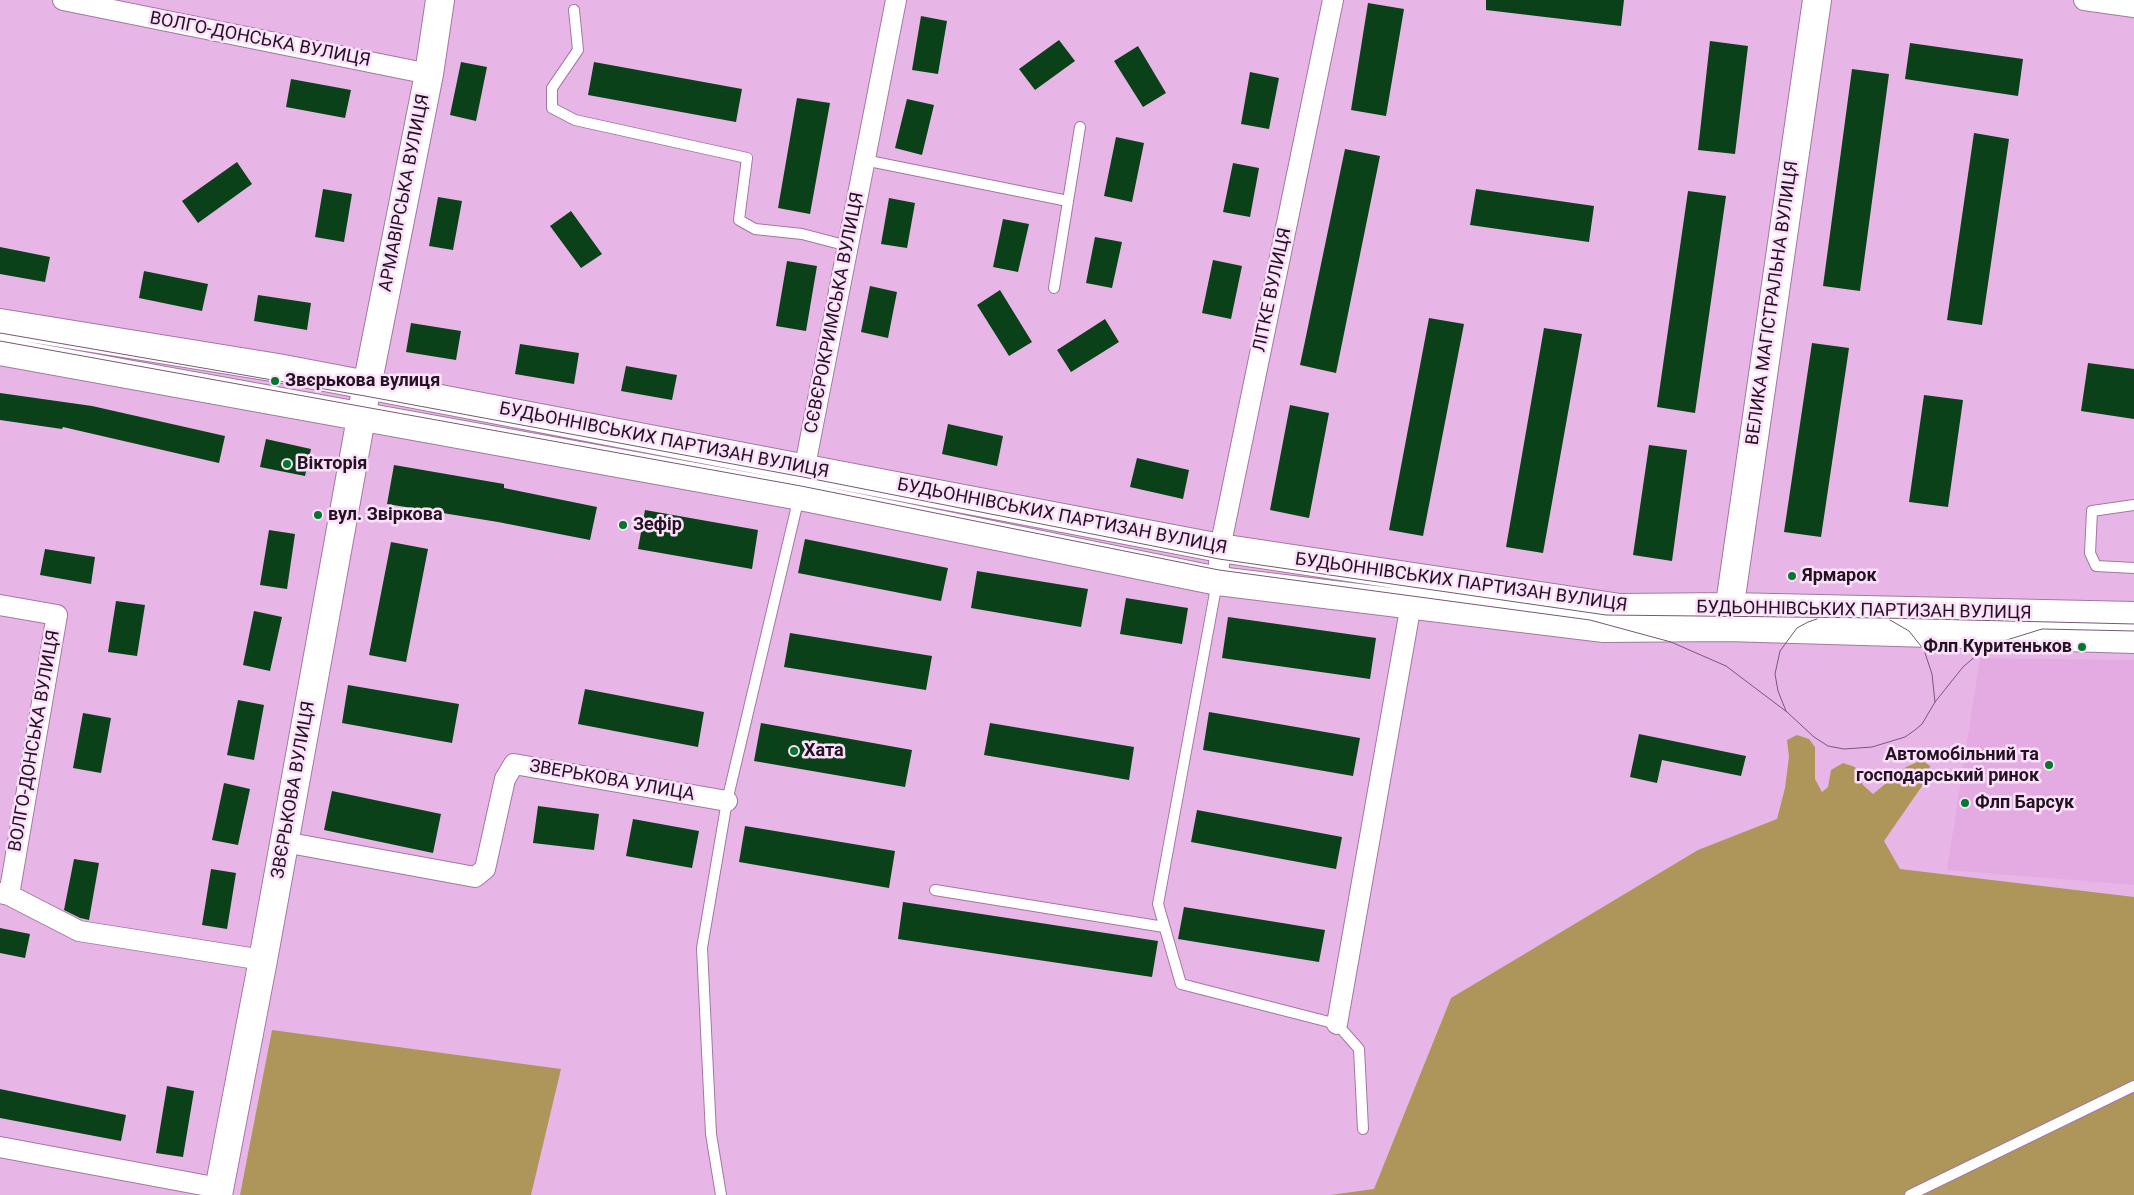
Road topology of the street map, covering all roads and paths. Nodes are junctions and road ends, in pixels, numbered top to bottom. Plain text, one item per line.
1 (63, 0) edge
2 (440, 0) edge
3 (896, 0) edge
4 (1333, 0) edge
5 (1817, 0) edge
6 (2084, 0) edge
7 (2134, 7) edge
8 (574, 10) dead end
9 (429, 74) junction
10 (1080, 127) dead end
11 (864, 160) junction
12 (1068, 201) junction
13 (848, 246) junction
14 (1054, 288) dead end
15 (0, 323) edge
16 (0, 350) edge
17 (367, 385) junction
18 (361, 416) junction
19 (805, 467) junction
20 (800, 496) junction
21 (2134, 505) edge
22 (1220, 548) junction
23 (2134, 568) edge
24 (1218, 581) junction
25 (0, 604) edge
26 (1411, 604) junction
27 (2134, 616) edge
28 (1728, 617) junction
29 (2134, 639) edge
30 (727, 801) junction
31 (284, 842) junction
32 (935, 890) dead end
33 (5, 894) edge
34 (1164, 927) junction
35 (263, 960) junction
36 (1337, 1024) junction
37 (2134, 1086) edge
38 (1364, 1129) dead end
39 (0, 1147) edge
40 (218, 1192) edge
41 (721, 1195) edge
42 (1910, 1195) edge

1 - 9 street, ВОЛГО-ДОНСЬКА ВУЛИЦЯ
2 - 9 main road, АРМАВІРСЬКА ВУЛИЦЯ
3 - 11 street, СЄВЄРОКРИМСЬКА ВУЛИЦЯ
4 - 22 street, ЛІТКЕ ВУЛИЦЯ
5 - 28 main road, ВЕЛИКА МАГІСТРАЛЬНА ВУЛИЦЯ
6 - 7 street
8 - 13 lane
9 - 17 main road, АРМАВІРСЬКА ВУЛИЦЯ
10 - 12 lane
11 - 12 lane
11 - 13 street, СЄВЄРОКРИМСЬКА ВУЛИЦЯ
12 - 14 lane
13 - 19 street, СЄВЄРОКРИМСЬКА ВУЛИЦЯ
15 - 17 main road, БУДЬОННІВСЬКИХ ПАРТИЗАН ВУЛИЦЯ
16 - 18 main road, БУДЬОННІВСЬКИХ ПАРТИЗАН ВУЛИЦЯ
17 - 18 main road, ЗВЄРЬКОВА ВУЛИЦЯ
17 - 19 main road, БУДЬОННІВСЬКИХ ПАРТИЗАН ВУЛИЦЯ
18 - 20 main road, БУДЬОННІВСЬКИХ ПАРТИЗАН ВУЛИЦЯ
18 - 31 main road, ЗВЄРЬКОВА ВУЛИЦЯ
19 - 20 street, СЄВЄРОКРИМСЬКА ВУЛИЦЯ
19 - 22 main road, БУДЬОННІВСЬКИХ ПАРТИЗАН ВУЛИЦЯ
20 - 24 main road, БУДЬОННІВСЬКИХ ПАРТИЗАН ВУЛИЦЯ
20 - 30 lane
21 - 23 lane
22 - 24 street, ЛІТКЕ ВУЛИЦЯ
22 - 28 main road, БУДЬОННІВСЬКИХ ПАРТИЗАН ВУЛИЦЯ
24 - 26 main road, БУДЬОННІВСЬКИХ ПАРТИЗАН ВУЛИЦЯ
24 - 34 lane
25 - 33 street, ВОЛГО-ДОНСЬКА ВУЛИЦЯ
26 - 28 main road, БУДЬОННІВСЬКИХ ПАРТИЗАН ВУЛИЦЯ
26 - 36 street
27 - 28 main road, БУДЬОННІВСЬКИХ ПАРТИЗАН ВУЛИЦЯ
28 - 29 main road, БУДЬОННІВСЬКИХ ПАРТИЗАН ВУЛИЦЯ
30 - 31 street, ЗВЕРЬКОВА УЛИЦА
30 - 41 lane
31 - 35 main road, ЗВЄРЬКОВА ВУЛИЦЯ
32 - 34 lane
33 - 35 street, ВОЛГО-ДОНСЬКА ВУЛИЦЯ
34 - 36 lane
35 - 40 main road, ЗВЄРЬКОВА ВУЛИЦЯ
36 - 38 lane
37 - 42 lane
39 - 40 street

